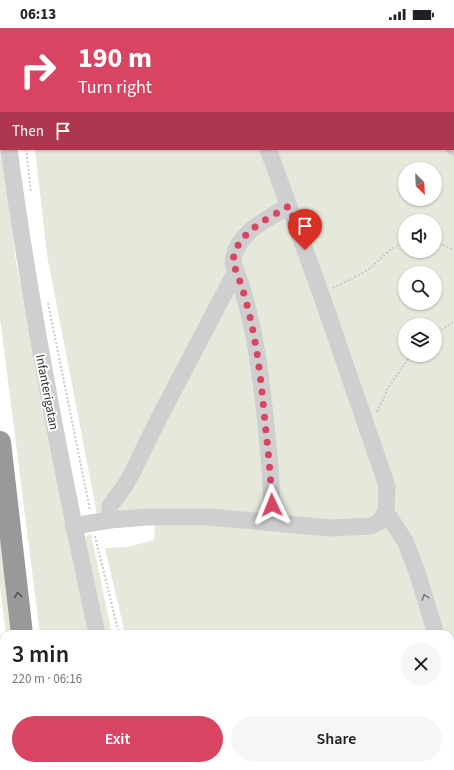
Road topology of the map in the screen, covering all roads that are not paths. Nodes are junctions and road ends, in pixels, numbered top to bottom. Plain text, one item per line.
1 (9, 150) edge
2 (268, 150) edge
3 (289, 206) junction
4 (236, 271) junction
5 (0, 442) edge
6 (386, 512) junction
7 (110, 520) junction
8 (271, 522) junction
9 (74, 526) junction
10 (22, 630) edge
11 (96, 630) edge
12 (435, 630) edge

1 - 9 street, Infanterigatan
2 - 3 street
3 - 4 street
3 - 6 street
4 - 7 street
4 - 8 street
10 -> 5 highway
6 - 8 street
12 -> 6 street
7 - 8 street
7 - 9 street
9 - 11 street, Infanterigatan

